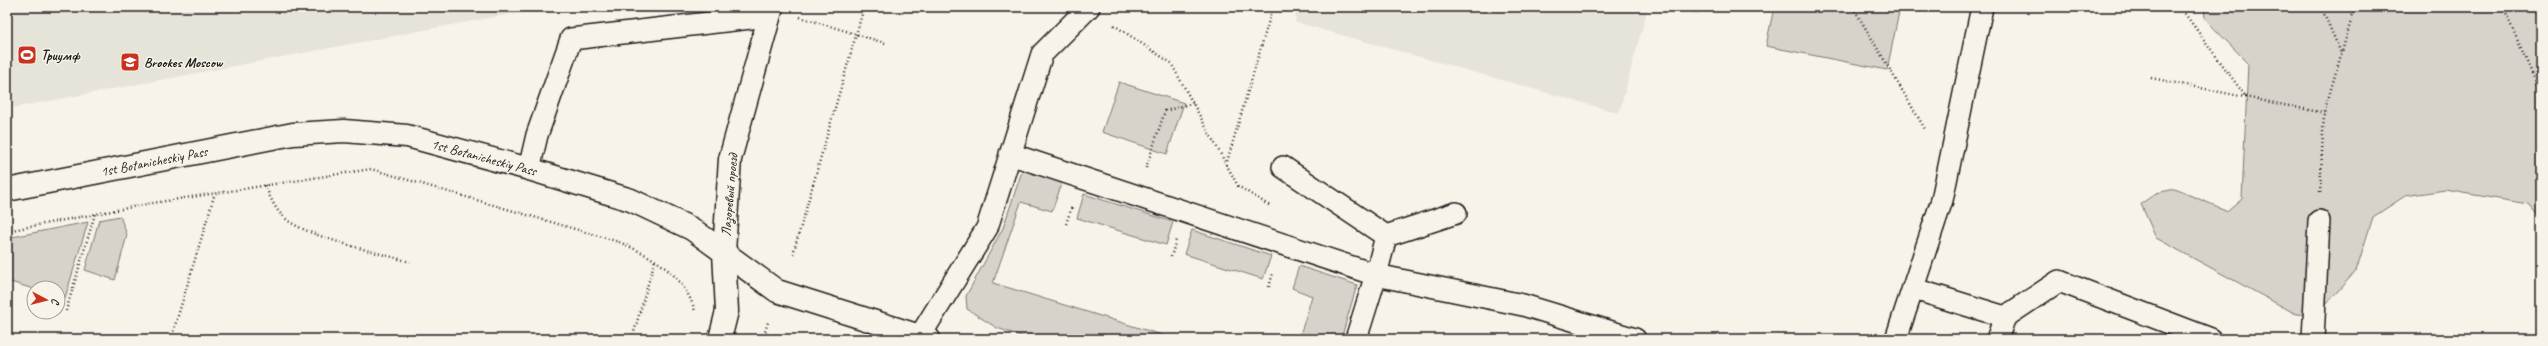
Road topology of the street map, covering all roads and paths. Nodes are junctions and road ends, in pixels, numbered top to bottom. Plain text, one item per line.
1 (864, 7) edge
2 (1273, 7) edge
3 (1853, 7) edge
4 (1982, 7) edge
5 (2180, 7) edge
6 (2321, 7) edge
7 (2354, 7) edge
8 (2503, 7) edge
9 (1088, 8) edge
10 (798, 11) dead end
11 (771, 12) edge
12 (856, 34) junction
13 (885, 44) dead end
14 (2341, 54) junction
15 (2151, 78) dead end
16 (2541, 94) edge
17 (2246, 97) junction
18 (1193, 103) junction
19 (2324, 113) junction
20 (1929, 135) dead end
21 (1010, 154) junction
22 (1226, 166) junction
23 (1283, 167) dead end
24 (530, 169) junction
25 (265, 185) junction
26 (7, 190) edge
27 (215, 193) junction
28 (1137, 196) junction
29 (1277, 211) dead end
30 (1456, 213) dead end
31 (95, 214) junction
32 (2319, 221) joint
33 (7, 231) edge
34 (1386, 236) junction
35 (724, 252) junction
36 (793, 254) dead end
37 (656, 260) junction
38 (410, 262) dead end
39 (1376, 275) junction
40 (1914, 289) junction
41 (66, 311) dead end
42 (2004, 317) junction
43 (697, 318) dead end
44 (775, 324) dead end
45 (924, 338) edge
46 (171, 339) edge
47 (632, 339) edge
48 (720, 339) edge
49 (763, 339) edge
50 (1356, 339) edge
51 (1635, 339) edge
52 (1896, 339) edge
53 (1997, 339) edge
54 (2211, 339) edge
55 (2313, 339) edge

1 - 12 path
2 - 22 path
3 - 20 path
4 - 40 lane
5 - 17 path
6 - 14 path
7 - 14 path
8 - 16 path
9 - 18 path
9 - 21 lane
10 - 12 path
11 - 24 lane
11 - 35 street, Лазоревый проезд
12 - 13 path
12 - 36 path
14 - 19 path
15 - 17 path
17 - 19 path
18 - 22 path
18 - 28 path
19 - 32 path
21 - 28 lane
21 - 45 lane
22 - 29 path
23 - 34 lane
24 - 26 street, 1st Botanicheskiy Pass
24 - 35 street, 1st Botanicheskiy Pass
25 - 27 path
25 - 37 path
25 - 38 path
27 - 31 path
27 - 46 path
28 - 39 lane
30 - 34 lane
31 - 33 path
31 - 41 path
32 - 55 lane
34 - 39 lane
35 - 45 street, 1st Botanicheskiy Pass
35 - 48 street, Лазоревый проезд
37 - 43 path
37 - 47 path
39 - 50 lane
39 - 51 lane
40 - 42 lane
40 - 52 lane
42 - 53 lane
42 - 54 lane
44 - 49 path

